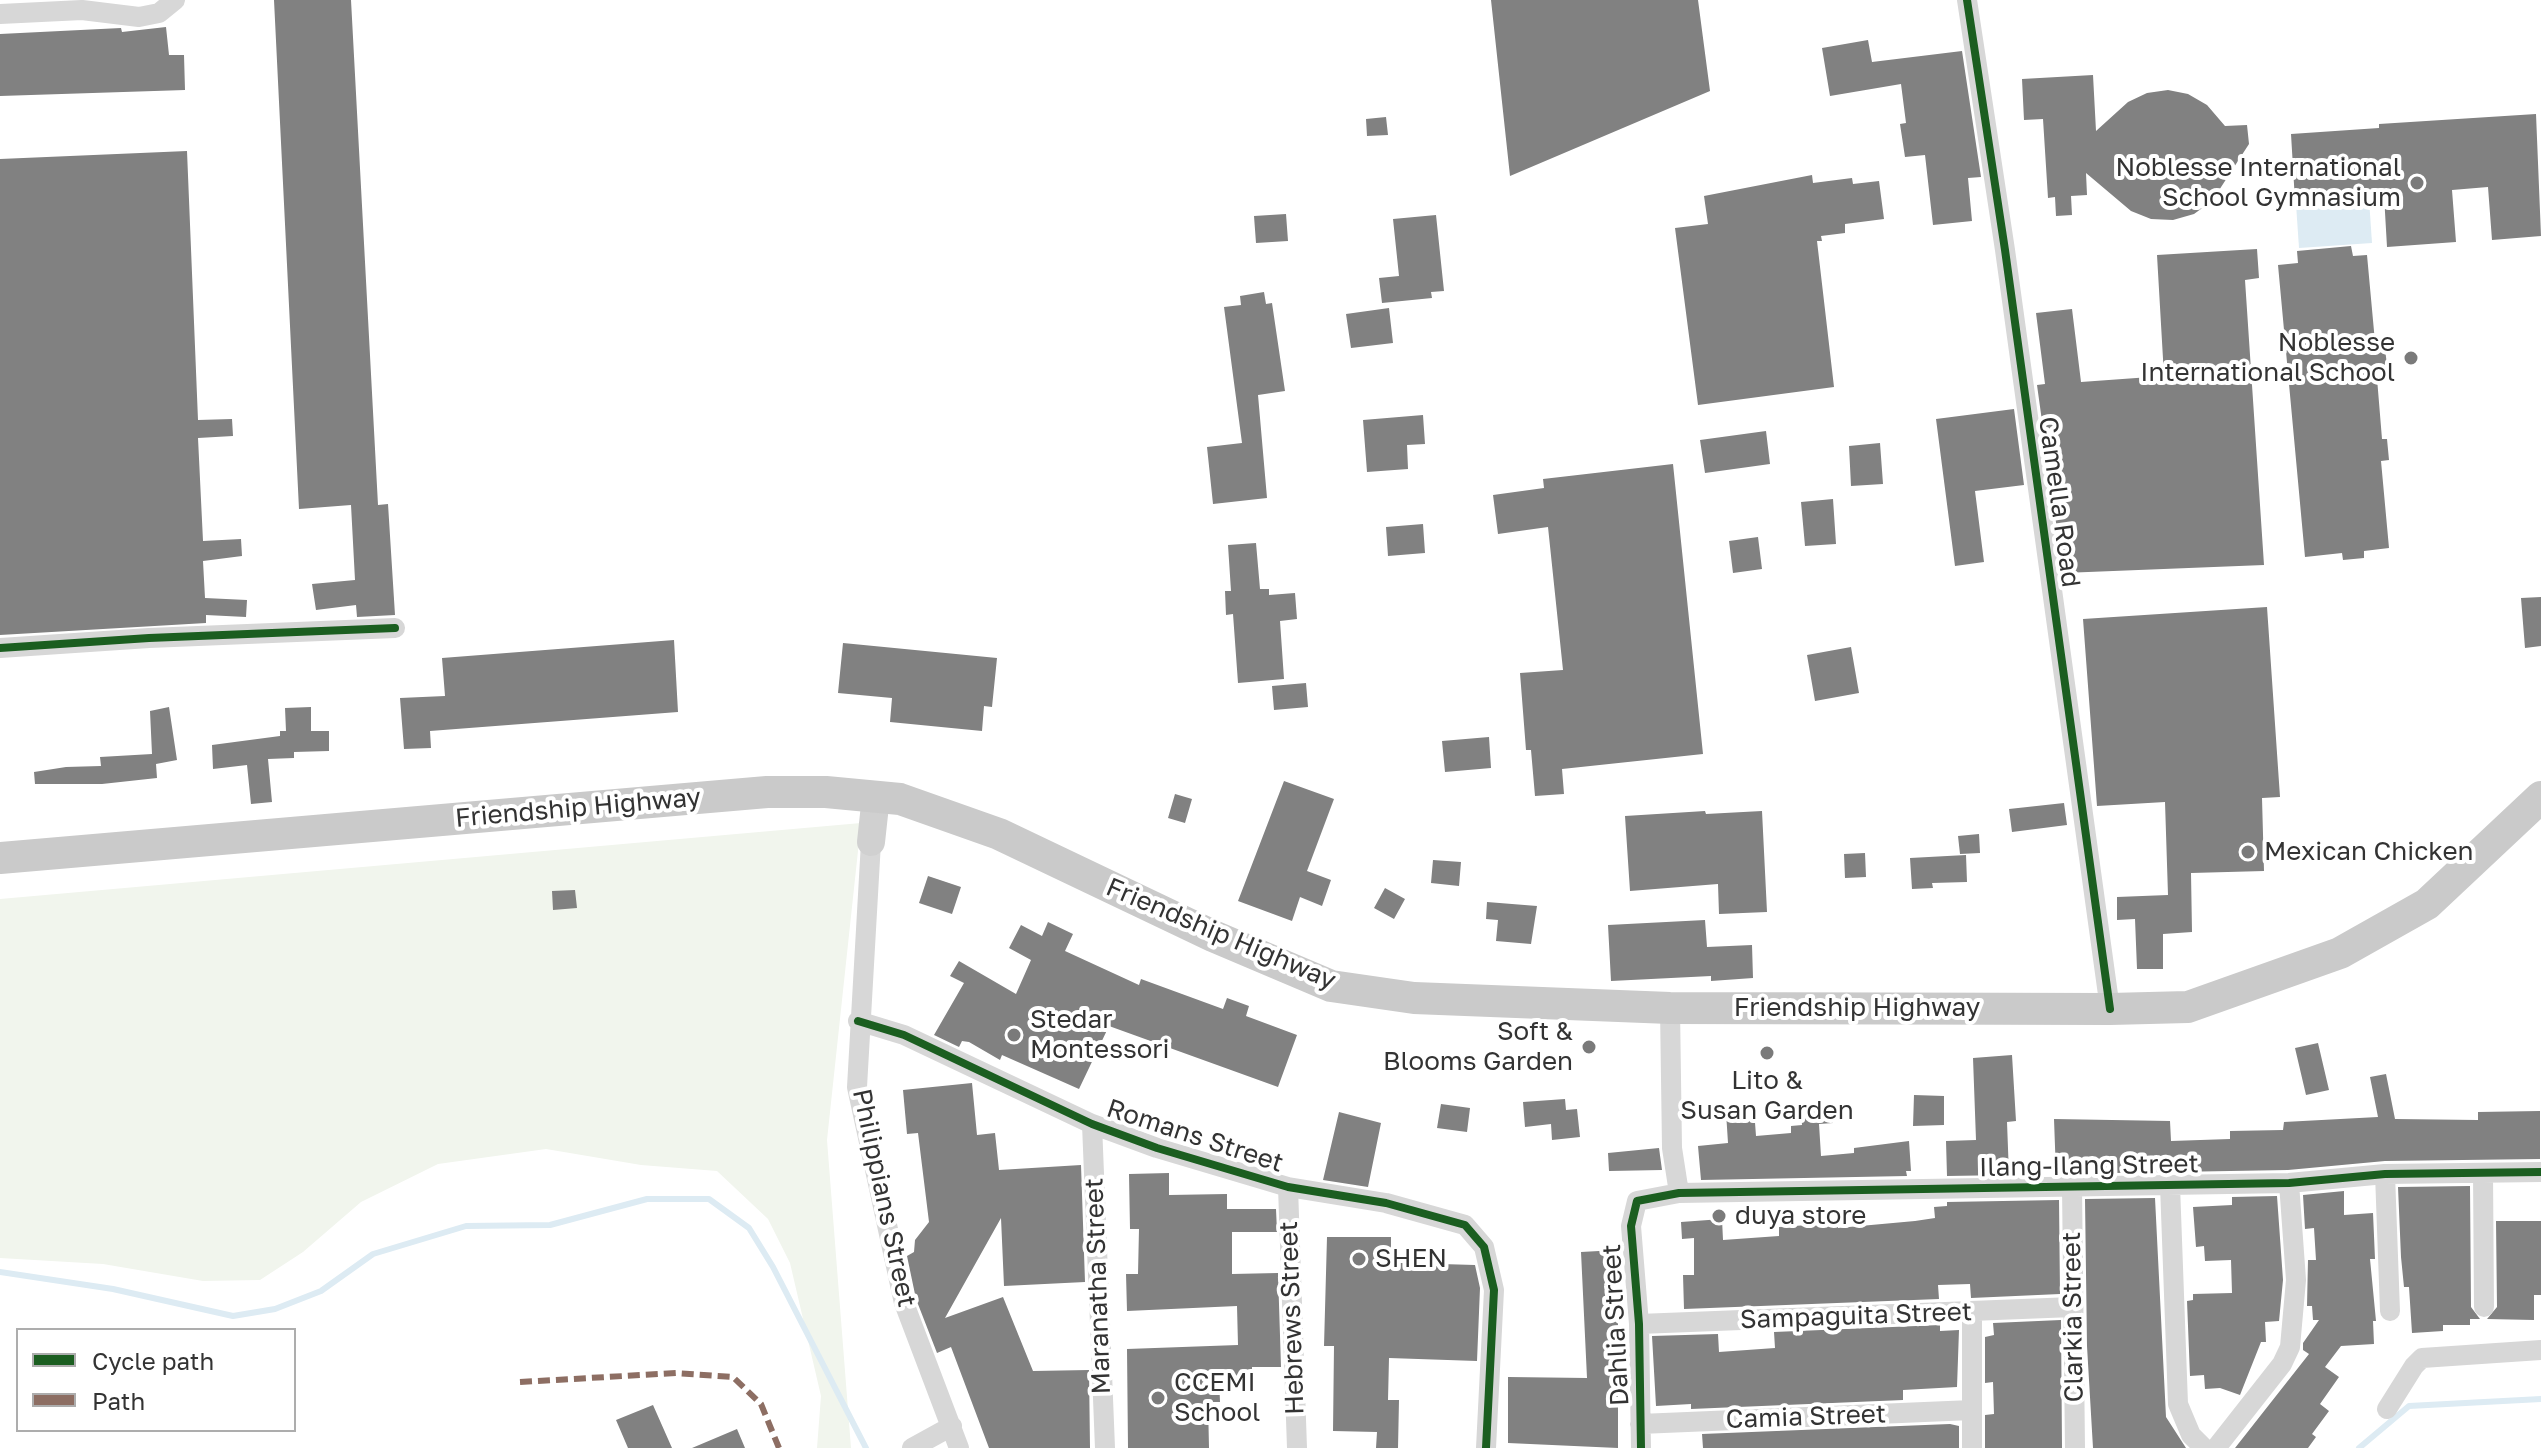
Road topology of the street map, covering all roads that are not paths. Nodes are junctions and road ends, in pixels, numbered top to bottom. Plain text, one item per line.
1 (175, 0) edge
2 (1967, 0) edge
3 (82, 5) edge
4 (0, 14) edge
5 (395, 628) dead end
6 (0, 648) edge
7 (876, 796) junction
8 (2541, 797) edge
9 (871, 842) joint
10 (0, 858) edge
11 (1670, 1008) junction
12 (2110, 1009) junction
13 (858, 1021) junction
14 (1092, 1124) junction
15 (2541, 1172) edge
16 (2483, 1173) junction
17 (2385, 1174) junction
18 (2289, 1183) junction
19 (2170, 1185) junction
20 (2072, 1186) junction
21 (1288, 1187) junction
22 (1679, 1193) junction
23 (1637, 1201) joint
24 (2073, 1307) junction
25 (2484, 1307) dead end
26 (2390, 1311) dead end
27 (1972, 1312) junction
28 (1639, 1324) junction
29 (2541, 1350) edge
30 (2387, 1409) dead end
31 (1972, 1410) junction
32 (1640, 1424) junction
33 (952, 1426) junction
34 (912, 1448) edge
35 (959, 1448) edge
36 (1105, 1448) edge
37 (1297, 1448) edge
38 (1486, 1448) edge
39 (1641, 1448) edge
40 (1972, 1448) edge
41 (2075, 1448) edge
42 (2204, 1448) edge
43 (2216, 1448) edge

1 - 3 street
2 - 12 street, Camella Road
3 - 4 street
5 - 6 street
7 - 9 street, Philippians Street
7 - 10 main road, Friendship Highway
7 - 11 main road, Friendship Highway
8 - 12 main road, Friendship Highway
9 - 13 street, Philippians Street
11 - 12 main road, Friendship Highway
11 - 22 street
13 - 14 street, Romans Street
13 - 33 street, Philippians Street
14 - 21 street, Romans Street
14 - 36 street, Maranatha Street
15 - 16 street, Ilang-Ilang Street
16 - 17 street, Ilang-Ilang Street
16 - 25 street
17 - 18 street, Ilang-Ilang Street
17 - 26 street
18 - 19 street, Ilang-Ilang Street
18 - 43 street
19 - 20 street, Ilang-Ilang Street
19 - 42 street
20 - 22 street, Ilang-Ilang Street
20 - 24 street, Clarkia Street
21 - 37 street, Hebrews Street
21 - 38 street, Romans Street
22 - 23 street, Ilang-Ilang Street
23 - 28 street, Dahlia Street
24 - 27 street, Sampaguita Street
24 - 41 street, Clarkia Street
27 - 28 street, Sampaguita Street
27 - 31 street
28 - 32 street, Dahlia Street
29 - 30 street
31 - 32 street, Camia Street
31 - 40 street
32 - 39 street, Dahlia Street
33 - 34 street
33 - 35 street, Philippians Street

